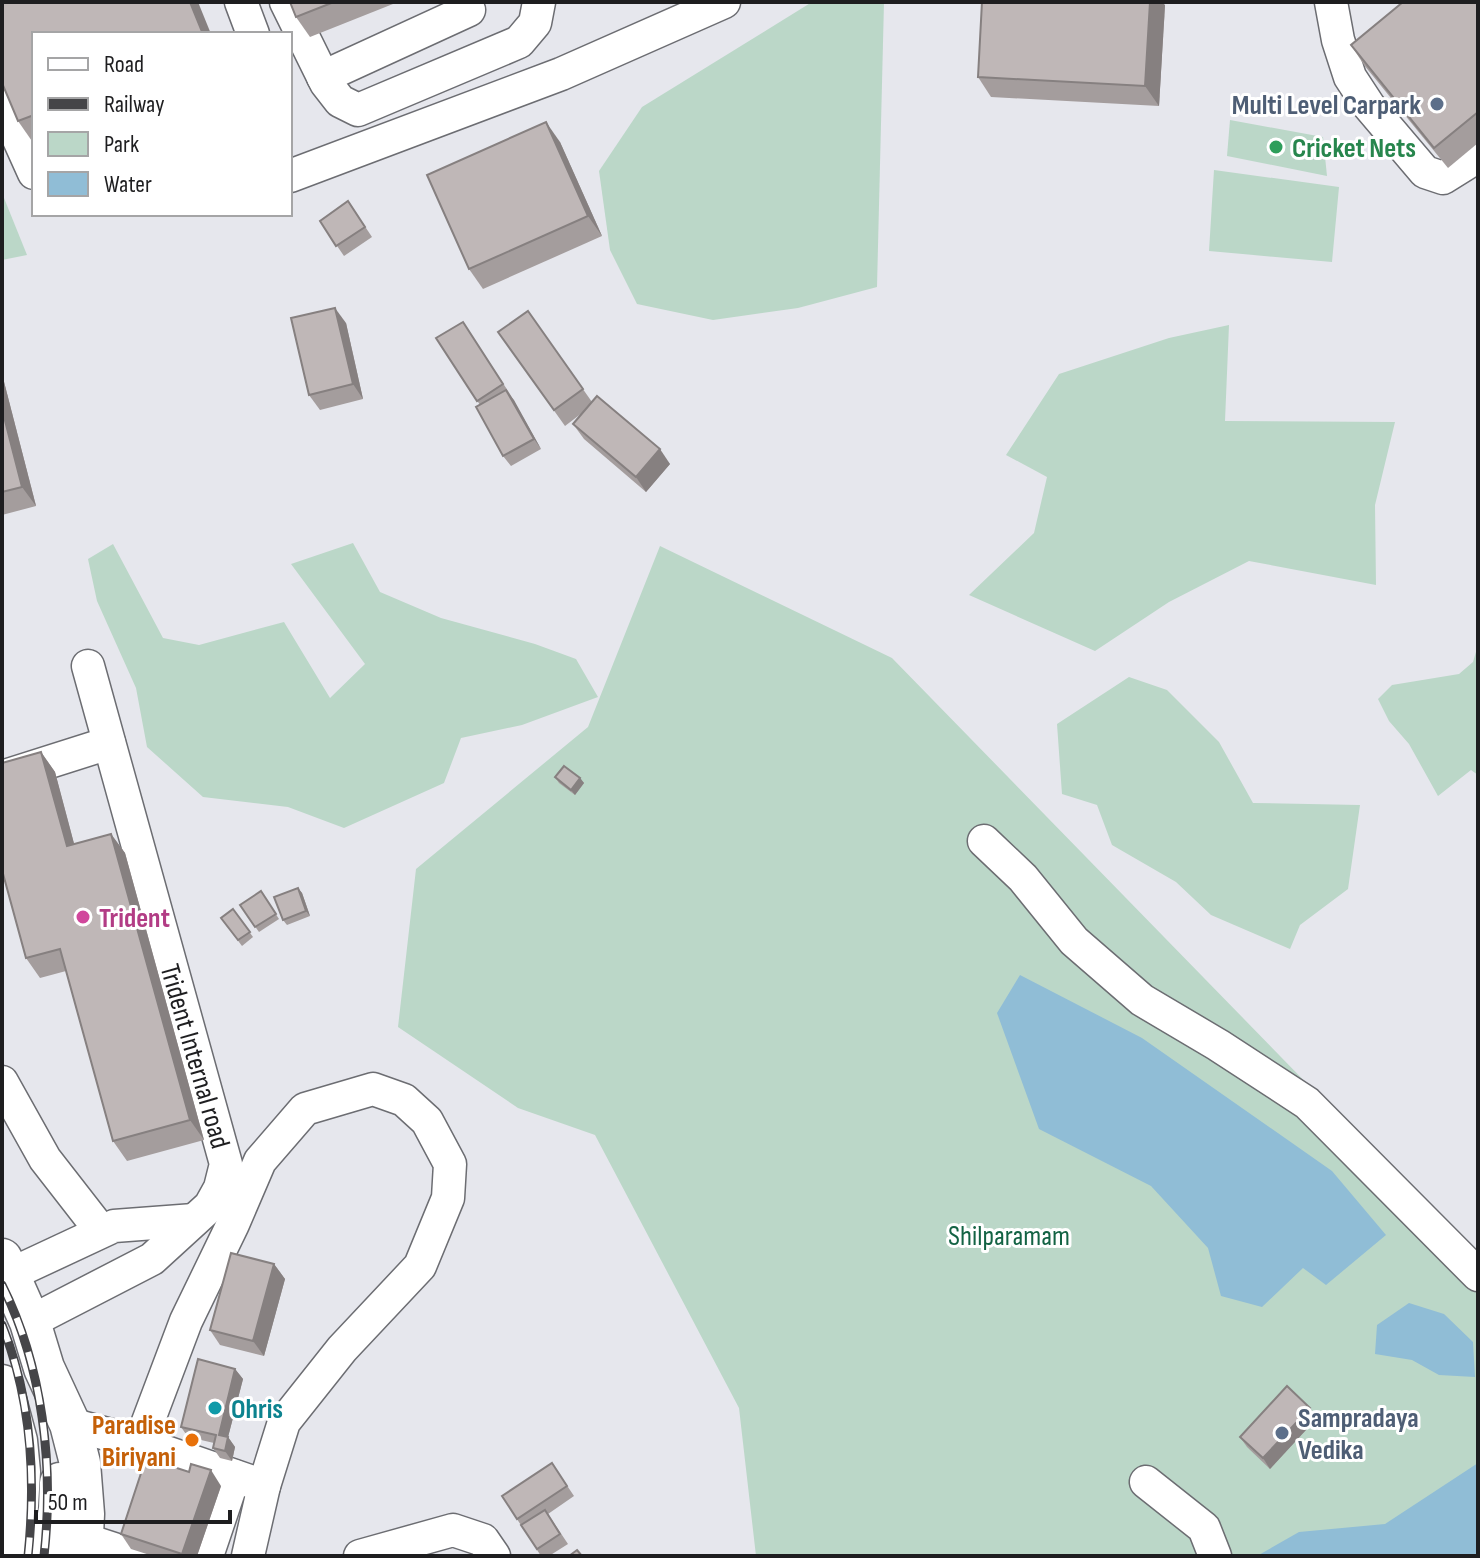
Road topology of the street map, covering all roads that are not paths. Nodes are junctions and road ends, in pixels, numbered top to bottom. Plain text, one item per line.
1 (241, 2) edge
2 (286, 2) edge
3 (539, 2) edge
4 (724, 2) edge
5 (1331, 2) edge
6 (469, 10) dead end
7 (252, 32) edge
8 (323, 77) junction
9 (2, 102) edge
10 (1478, 156) edge
11 (32, 169) edge
12 (292, 175) edge
13 (88, 666) dead end
14 (109, 743) junction
15 (2, 777) edge
16 (984, 841) dead end
17 (2, 1082) edge
18 (194, 1220) junction
19 (101, 1231) junction
20 (6, 1267) edge
21 (1478, 1275) edge
22 (30, 1322) junction
23 (44, 1368) junction
24 (2, 1385) edge
25 (2, 1392) edge
26 (70, 1424) junction
27 (140, 1443) junction
28 (249, 1481) junction
29 (1146, 1482) dead end
30 (2, 1501) edge
31 (67, 1549) edge
32 (15, 1556) edge
33 (135, 1556) edge
34 (207, 1556) edge
35 (248, 1556) edge
36 (360, 1556) edge
37 (494, 1556) edge
38 (1215, 1556) edge

1 - 7 lane
2 - 8 lane
3 - 8 lane
4 - 12 lane
5 - 10 lane
6 - 8 lane
9 - 11 lane
13 - 14 lane, Trident Internal road
14 - 15 lane
14 - 18 lane, Trident Internal road
16 - 21 lane
17 - 19 lane
18 - 19 lane
18 - 22 lane, Trident Internal road
19 - 20 lane
20 - 22 main road
22 - 23 main road
23 - 26 main road
23 - 31 main road
24 - 32 main road
25 - 30 main road
26 - 27 lane
26 - 31 main road
27 - 28 lane
27 - 28 lane
28 - 34 lane
28 - 35 lane
29 - 38 lane
31 - 33 lane
36 - 37 lane

